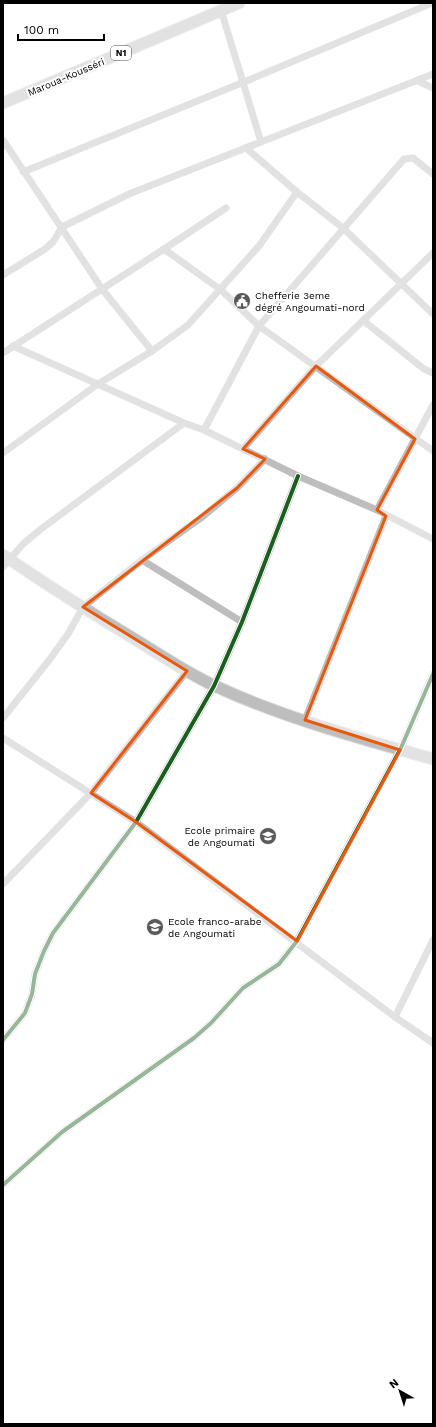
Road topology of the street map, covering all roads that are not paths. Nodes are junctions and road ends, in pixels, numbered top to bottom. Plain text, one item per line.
1 (239, 3) edge
2 (432, 3) edge
3 (221, 10) junction
4 (433, 74) edge
5 (418, 80) junction
6 (244, 82) junction
7 (433, 88) edge
8 (3, 103) edge
9 (3, 140) edge
10 (261, 142) junction
11 (246, 148) junction
12 (23, 172) junction
13 (433, 174) edge
14 (297, 192) junction
15 (226, 208) dead end
16 (62, 228) junction
17 (343, 228) junction
18 (164, 250) junction
19 (433, 253) edge
20 (3, 275) edge
21 (402, 285) junction
22 (102, 289) junction
23 (221, 290) junction
24 (433, 314) edge
25 (364, 321) junction
26 (258, 326) junction
27 (13, 346) junction
28 (152, 351) junction
29 (3, 353) edge
30 (316, 366) junction
31 (433, 373) edge
32 (98, 384) junction
33 (433, 405) edge
34 (184, 423) junction
35 (204, 430) junction
36 (415, 439) junction
37 (243, 448) junction
38 (433, 451) edge
39 (3, 453) edge
40 (265, 459) junction
41 (298, 476) junction
42 (377, 510) junction
43 (386, 516) junction
44 (433, 539) edge
45 (5, 560) edge
46 (142, 560) junction
47 (83, 607) junction
48 (242, 622) junction
49 (187, 671) junction
50 (433, 674) edge
51 (214, 686) junction
52 (3, 718) edge
53 (305, 720) junction
54 (3, 738) edge
55 (400, 750) junction
56 (433, 759) edge
57 (91, 793) junction
58 (136, 822) junction
59 (3, 884) edge
60 (433, 940) edge
61 (296, 941) junction
62 (395, 1017) junction
63 (3, 1040) edge
64 (433, 1043) edge
65 (3, 1185) edge

1 - 3 main road, Maroua-Kousséri / N1
2 - 6 street
3 - 6 street
3 - 8 main road, Maroua-Kousséri / N1
4 - 5 street
5 - 7 street
5 - 10 street
6 - 10 street
6 - 12 street
9 - 12 street
10 - 11 street
11 - 14 street
11 - 16 street
12 - 16 street
13 - 17 street
14 - 17 street
14 - 23 street
15 - 18 street
16 - 20 street
16 - 22 street
17 - 21 street
17 - 26 street
18 - 22 street
18 - 23 street
19 - 21 street
21 - 24 street
21 - 25 street
22 - 27 street
22 - 28 street
23 - 26 street
23 - 28 street
25 - 30 street
25 - 31 street
26 - 30 street
26 - 35 street
27 - 29 street
27 - 32 street
28 - 32 street
30 - 36 street
30 - 37 street
32 - 34 street
32 - 39 street
33 - 36 street
34 - 35 street
34 - 45 street
35 - 37 street
36 - 38 street
36 - 42 street
37 - 40 street
40 - 41 street
40 - 46 street
41 - 42 street
41 - 48 street
42 - 43 street
43 - 44 street
43 - 53 street
45 - 47 main road
46 - 47 street
46 - 48 street
47 - 49 main road
47 - 52 street
48 - 51 street
49 - 51 main road
49 - 57 street
50 - 55 street
51 - 53 main road
51 - 58 street
53 - 55 main road
54 - 57 street
55 - 56 main road
55 - 61 street
57 - 58 street
57 - 59 street
58 - 61 street
58 - 63 street
60 - 62 street
61 - 62 street
61 - 65 street
62 - 64 street

